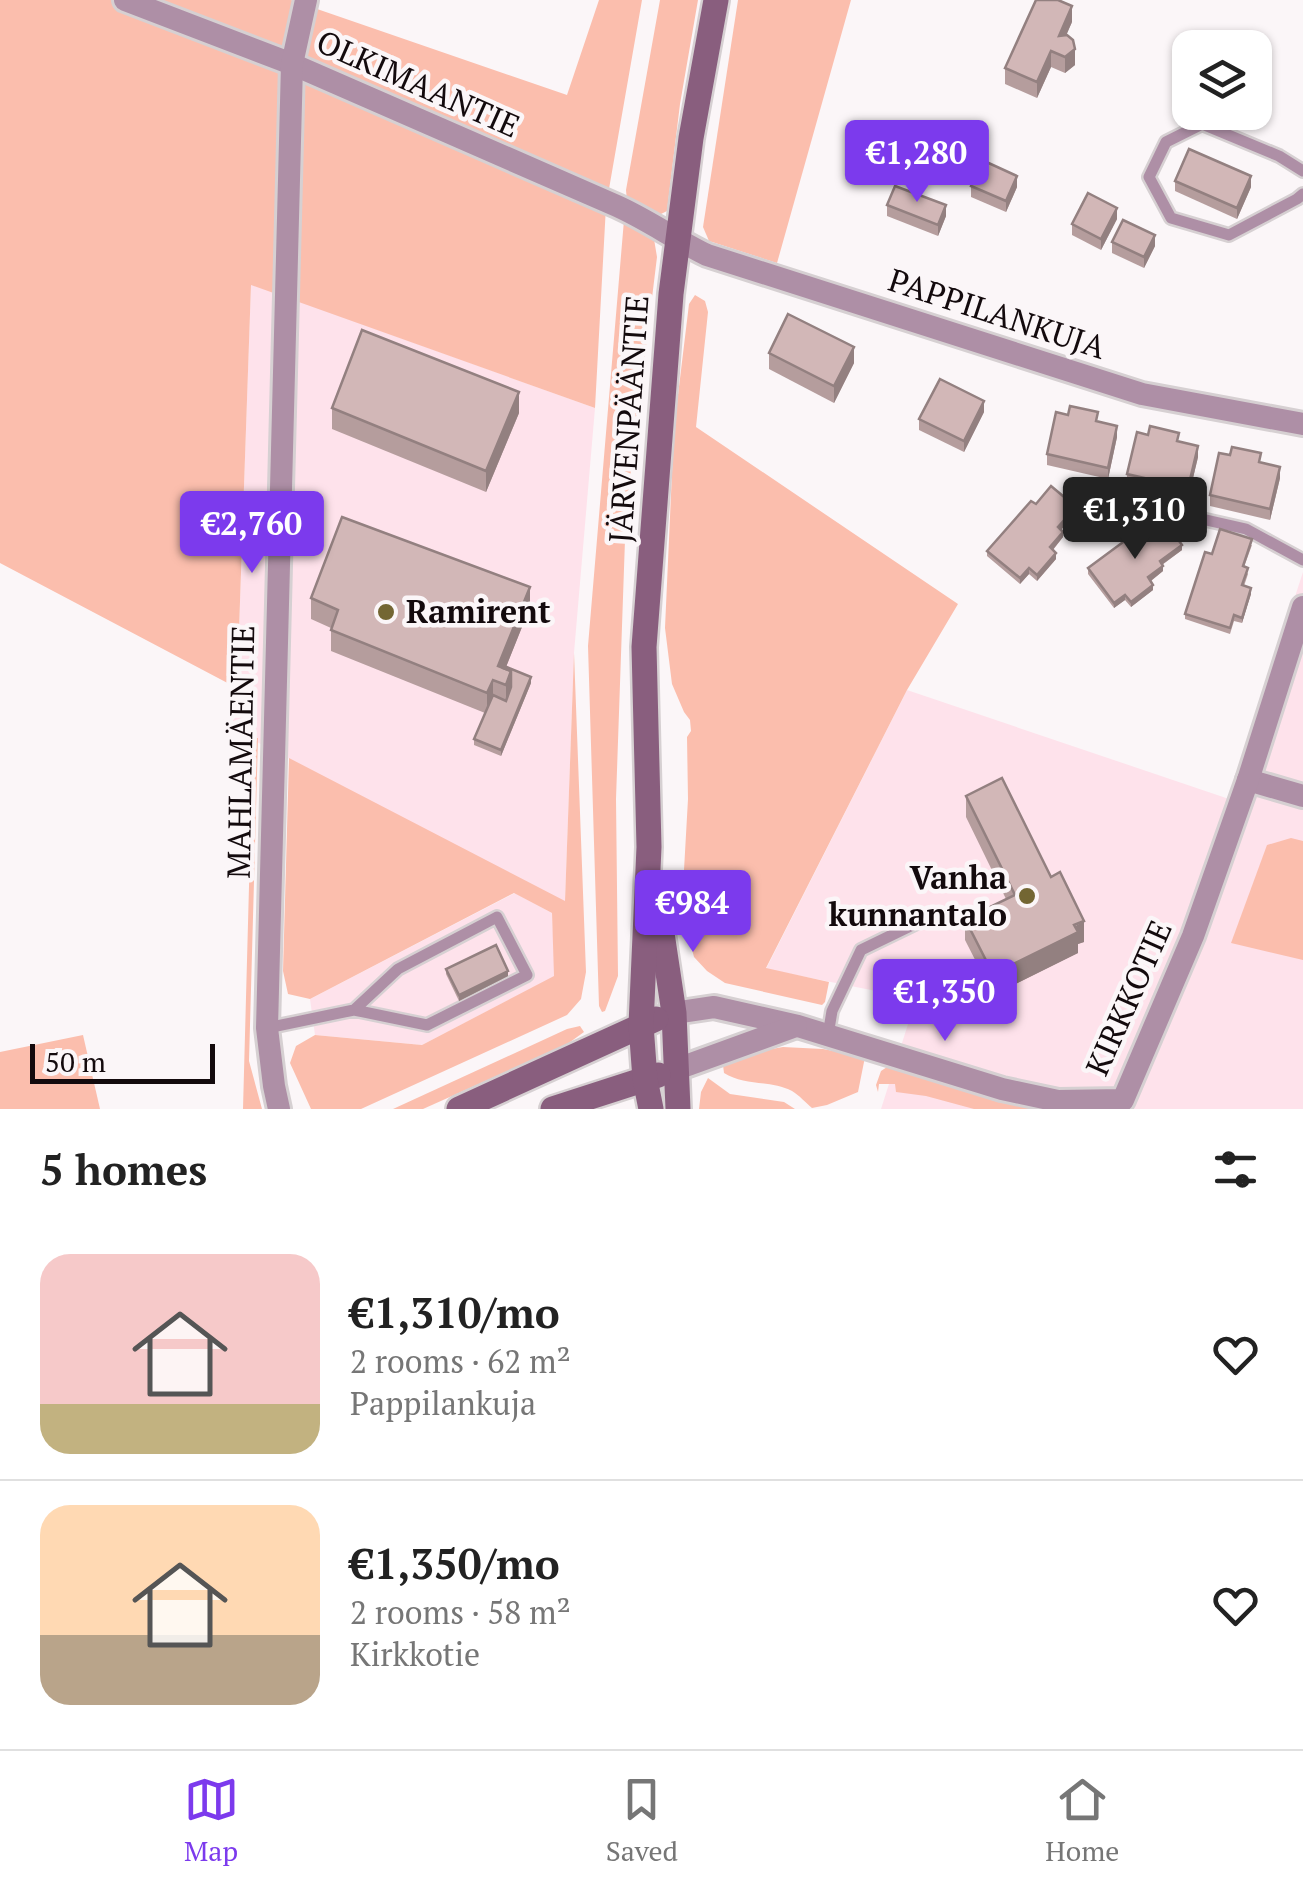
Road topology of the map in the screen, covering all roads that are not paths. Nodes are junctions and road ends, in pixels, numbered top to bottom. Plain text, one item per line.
1 (125, 0) edge
2 (306, 0) edge
3 (716, 0) edge
4 (292, 64) junction
5 (1303, 171) edge
6 (1303, 194) edge
7 (678, 241) junction
8 (1303, 424) edge
9 (1082, 492) dead end
10 (1303, 560) edge
11 (1303, 607) edge
12 (1248, 780) junction
13 (1303, 796) edge
14 (649, 847) junction
15 (930, 917) dead end
16 (354, 1010) junction
17 (674, 1013) junction
18 (640, 1025) junction
19 (798, 1026) junction
20 (267, 1028) junction
21 (828, 1035) junction
22 (677, 1069) junction
23 (644, 1080) junction
24 (276, 1098) edge
25 (1122, 1105) edge
26 (294, 1109) edge
27 (459, 1109) edge
28 (553, 1109) edge
29 (651, 1109) edge
30 (678, 1109) edge

1 - 4 street, OLKIMAANTIE
2 - 4 street, MAHLAMÄENTIE
3 - 7 main road, JÄRVENPÄÄNTIE
4 - 7 street, OLKIMAANTIE
4 - 20 street, MAHLAMÄENTIE
5 - 6 lane
7 - 8 street, PAPPILANKUJA
7 - 14 main road, JÄRVENPÄÄNTIE
9 - 10 lane
11 - 12 street, KIRKKOTIE
12 - 13 street
12 - 25 street, KIRKKOTIE
14 - 17 main road, JÄRVENPÄÄNTIE
14 - 18 main road, JÄRVENPÄÄNTIE
15 - 21 lane
16 - 16 lane
16 - 20 lane
17 - 18 main road
17 - 19 street, KIRKKOTIE
17 - 22 main road, JÄRVENPÄÄNTIE
18 - 23 main road, JÄRVENPÄÄNTIE
18 - 27 main road
19 - 21 street, KIRKKOTIE
19 - 22 street
20 - 24 street, MAHLAMÄENTIE
21 - 25 street, KIRKKOTIE
22 - 23 main road
22 - 30 main road, JÄRVENPÄÄNTIE
23 - 28 main road
23 - 29 main road, JÄRVENPÄÄNTIE
24 - 26 street, MAHLAMÄENTIE

